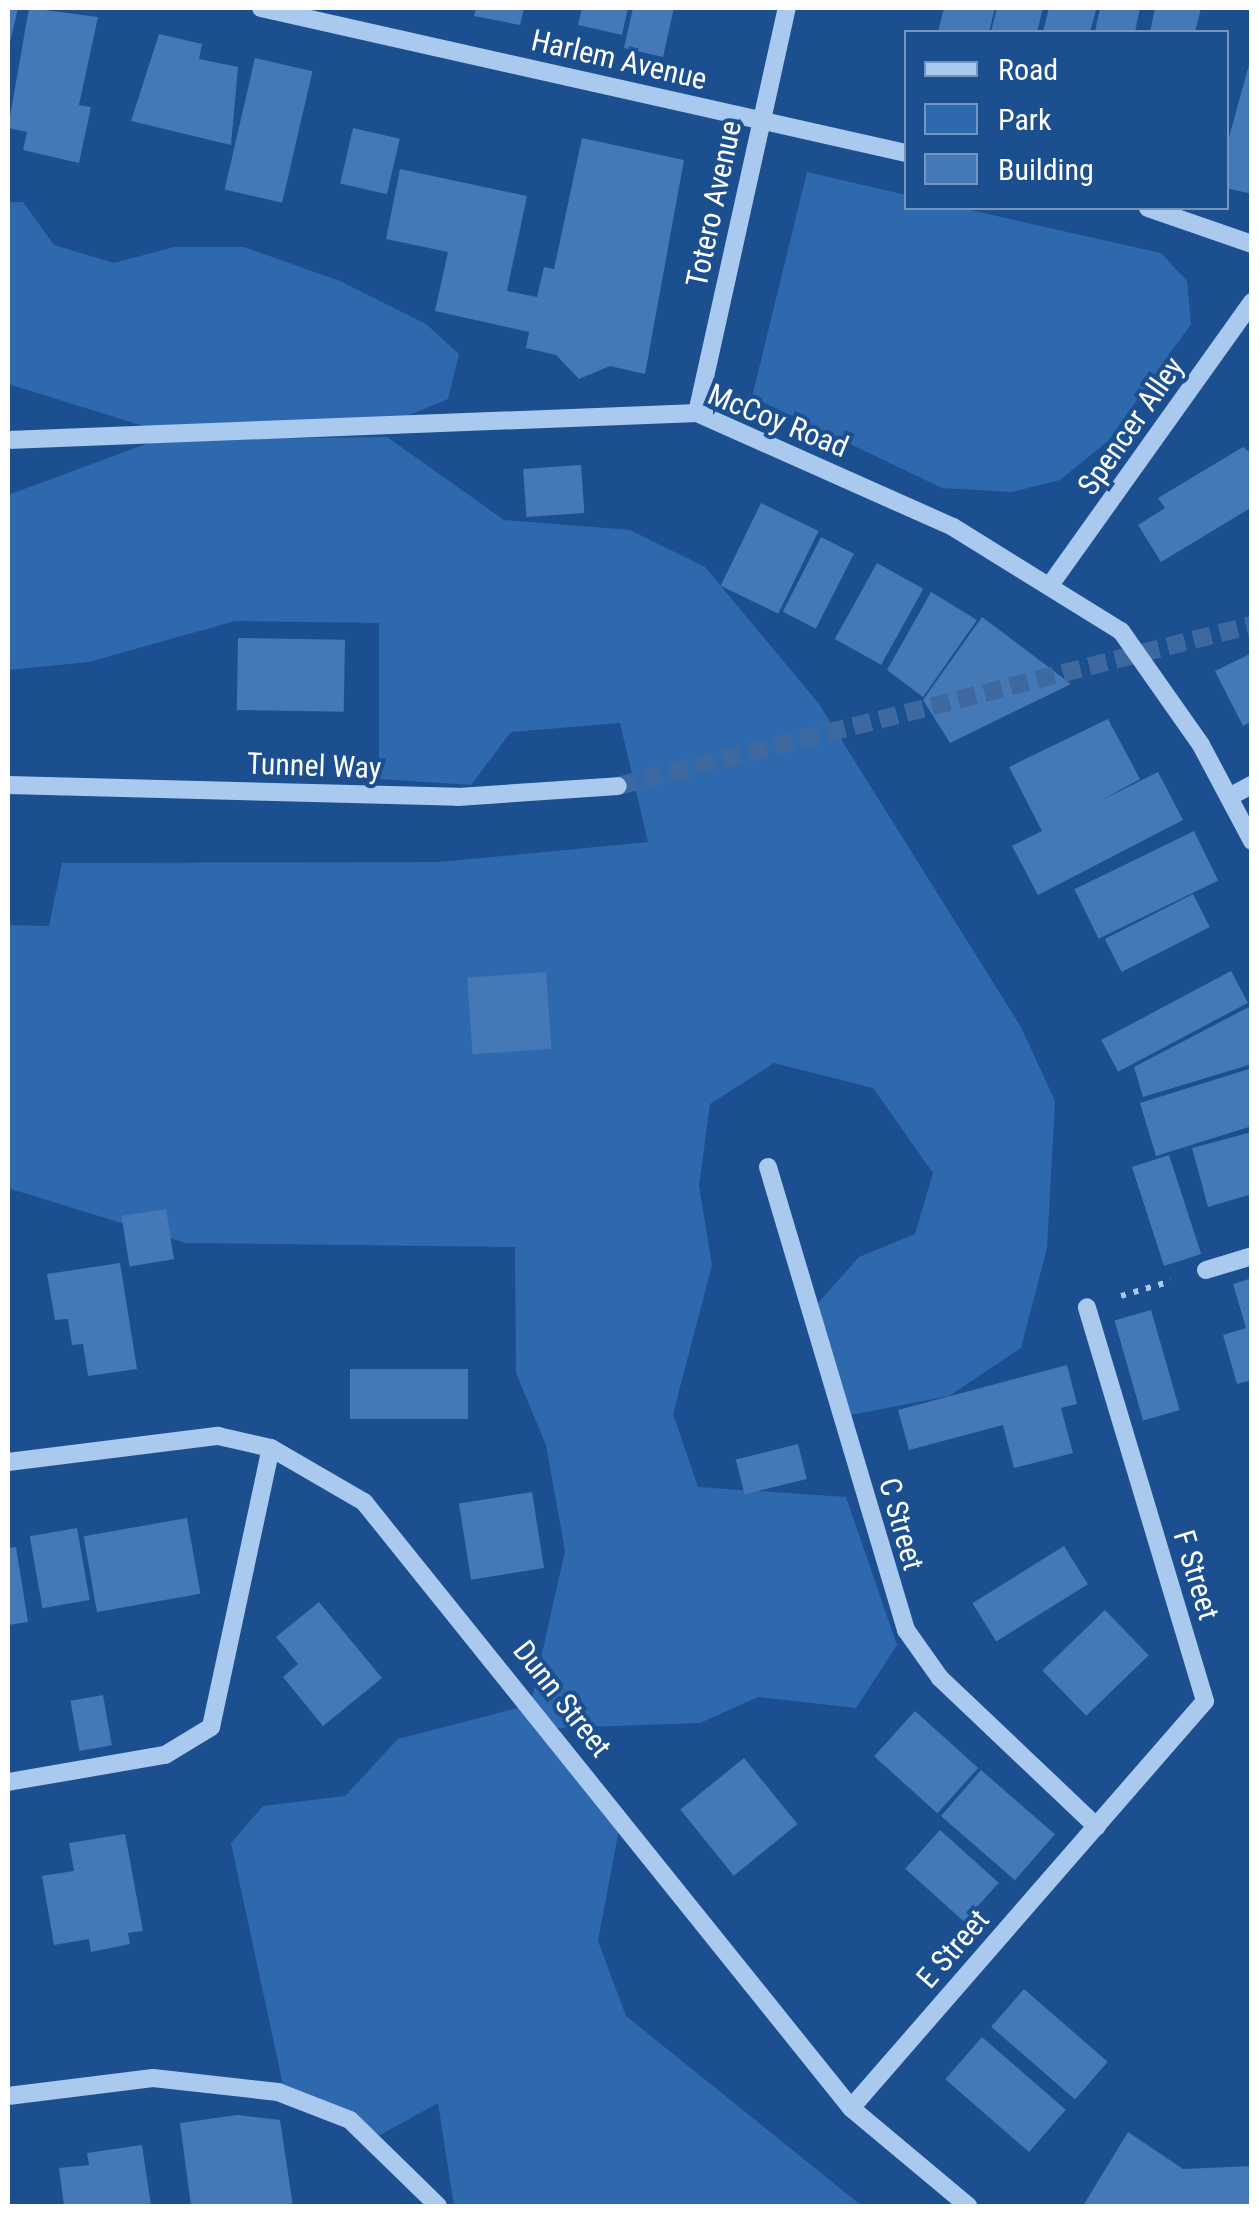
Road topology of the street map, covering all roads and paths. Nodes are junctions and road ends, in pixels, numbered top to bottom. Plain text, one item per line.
1 (261, 8) edge
2 (787, 8) edge
3 (761, 120) junction
4 (904, 153) edge
5 (1154, 210) edge
6 (1252, 244) edge
7 (1252, 302) edge
8 (698, 413) junction
9 (8, 440) edge
10 (1053, 581) junction
11 (8, 785) edge
12 (1252, 785) edge
13 (618, 786) tunnel mouth
14 (1229, 798) junction
15 (1252, 840) edge
16 (768, 1168) dead end
17 (1252, 1256) edge
18 (1206, 1270) joint
19 (1087, 1307) joint
20 (271, 1448) junction
21 (8, 1462) edge
22 (8, 1782) edge
23 (1096, 1826) junction
24 (8, 2096) edge
25 (850, 2108) junction
26 (438, 2206) edge
27 (968, 2206) edge

1 - 3 street, Harlem Avenue
2 - 3 street, Totero Avenue
3 - 4 street, Harlem Avenue
3 - 8 street, Totero Avenue
5 - 6 street
7 - 10 street, Spencer Alley
8 - 9 street, McCoy Road
8 - 10 street, McCoy Road
10 - 14 street, McCoy Road
11 - 13 street, Tunnel Way
12 - 14 street
14 - 15 street, McCoy Road
16 - 23 street, C Street
17 - 18 street
18 - 19 path
19 - 23 street, F Street
20 - 21 street, Dunn Street
20 - 22 street
20 - 25 street, Dunn Street
23 - 25 street, E Street
24 - 26 street
25 - 27 street, Dunn Street

